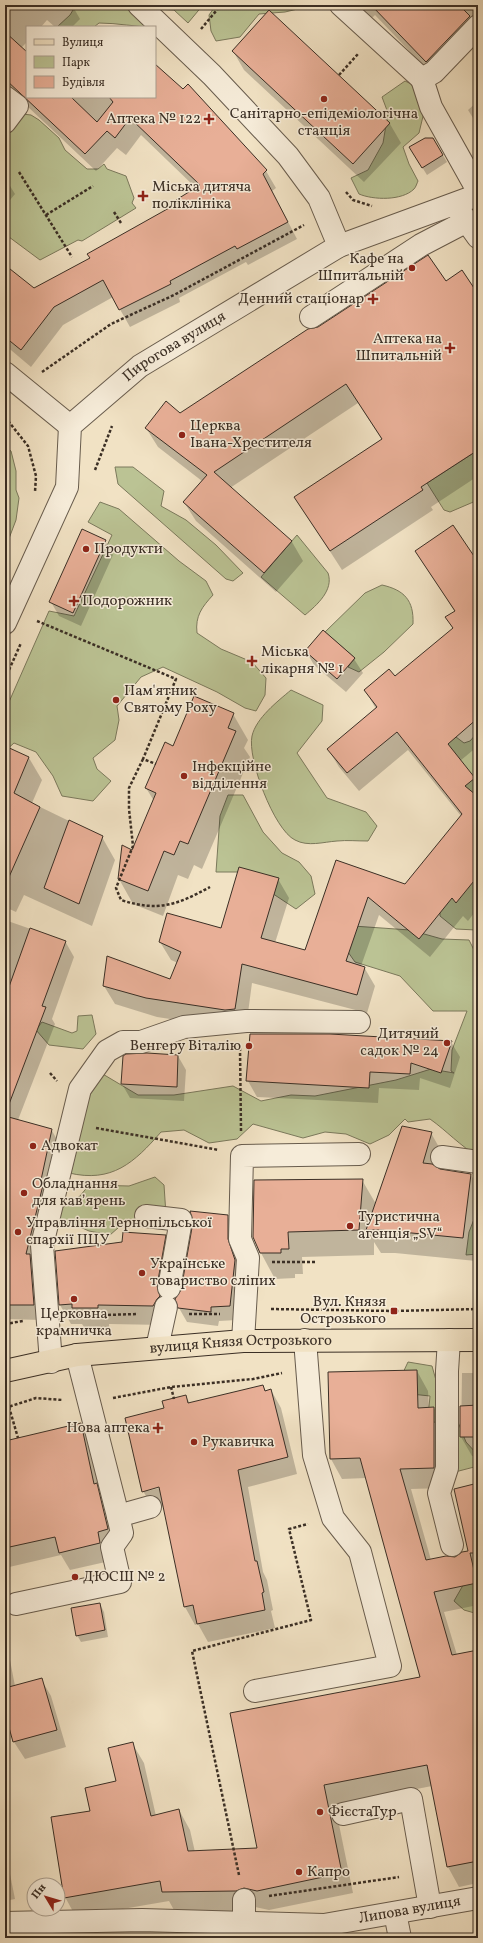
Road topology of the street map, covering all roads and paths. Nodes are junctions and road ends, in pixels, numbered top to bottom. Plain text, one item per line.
1 (139, 5) edge
2 (220, 5) edge
3 (341, 5) edge
4 (478, 26) edge
5 (198, 33) dead end
6 (422, 79) junction
7 (5, 97) edge
8 (5, 122) edge
9 (19, 172) dead end
10 (93, 186) dead end
11 (478, 191) edge
12 (478, 195) edge
13 (114, 212) dead end
14 (46, 215) junction
15 (467, 221) edge
16 (309, 222) dead end
17 (121, 223) dead end
18 (339, 246) junction
19 (72, 257) dead end
20 (311, 317) dead end
21 (5, 373) edge
22 (39, 374) dead end
23 (5, 416) edge
24 (114, 422) dead end
25 (70, 426) junction
26 (94, 471) dead end
27 (35, 498) dead end
28 (36, 621) dead end
29 (5, 623) edge
30 (23, 638) dead end
31 (5, 679) edge
32 (143, 759) junction
33 (156, 764) dead end
34 (210, 887) dead end
35 (240, 1021) junction
36 (359, 1022) dead end
37 (241, 1121) dead end
38 (72, 1124) junction
39 (360, 1154) dead end
40 (242, 1156) junction
41 (442, 1157) dead end
42 (478, 1162) edge
43 (146, 1216) dead end
44 (276, 1262) dead end
45 (315, 1262) dead end
46 (167, 1303) junction
47 (245, 1309) junction
48 (478, 1309) edge
49 (48, 1318) junction
50 (5, 1324) edge
51 (305, 1340) junction
52 (449, 1340) junction
53 (478, 1340) edge
54 (243, 1341) junction
55 (157, 1348) junction
56 (77, 1355) junction
57 (51, 1362) junction
58 (308, 1368) junction
59 (5, 1371) edge
60 (171, 1387) junction
61 (174, 1398) dead end
62 (89, 1402) junction
63 (9, 1407) junction
64 (5, 1408) edge
65 (18, 1438) dead end
66 (150, 1508) dead end
67 (118, 1516) junction
68 (289, 1529) dead end
69 (452, 1545) dead end
70 (294, 1546) dead end
71 (16, 1604) dead end
72 (254, 1691) dead end
73 (343, 1814) dead end
74 (424, 1873) junction
75 (478, 1898) edge
76 (244, 1900) joint
77 (430, 1907) junction
78 (394, 1913) junction
79 (5, 1923) edge
80 (244, 1930) edge
81 (400, 1938) edge

1 - 18 street
2 - 5 path
3 - 6 street
4 - 6 street
6 - 11 street
7 - 8 street
9 - 14 path
10 - 14 path
12 - 15 street, Пирогова вулиця
13 - 17 path
14 - 19 path
15 - 18 street, Пирогова вулиця
15 - 20 street
16 - 22 path
18 - 25 street, Пирогова вулиця
21 - 25 street
23 - 27 path
24 - 26 path
25 - 29 street
28 - 32 path
30 - 31 path
32 - 33 path
32 - 34 path
35 - 36 street
35 - 37 path
35 - 38 street
38 - 40 path
38 - 49 street
39 - 40 street
40 - 47 street
41 - 42 street
43 - 46 street
44 - 45 path
46 - 47 path
46 - 49 path
46 - 55 street
47 - 48 path
47 - 54 street
49 - 50 path
49 - 57 street
51 - 52 main road, вулиця Князя Острозького
51 - 54 main road, вулиця Князя Острозького
51 - 58 street
52 - 53 main road, вулиця Князя Острозького
52 - 69 street
54 - 55 main road, вулиця Князя Острозького
55 - 56 main road, вулиця Князя Острозького
56 - 57 main road, вулиця Князя Острозького
56 - 62 street
57 - 59 main road, вулиця Князя Острозького
58 - 60 path
58 - 72 street
60 - 61 path
60 - 62 path
62 - 63 path
62 - 67 street
63 - 64 path
63 - 65 path
66 - 67 street
67 - 71 street
68 - 70 path
73 - 74 street
74 - 76 path
74 - 77 street
75 - 77 street, Липова вулиця
76 - 80 street
77 - 78 street, Липова вулиця
78 - 80 street, Липова вулиця
78 - 81 street
79 - 80 street, Липова вулиця

